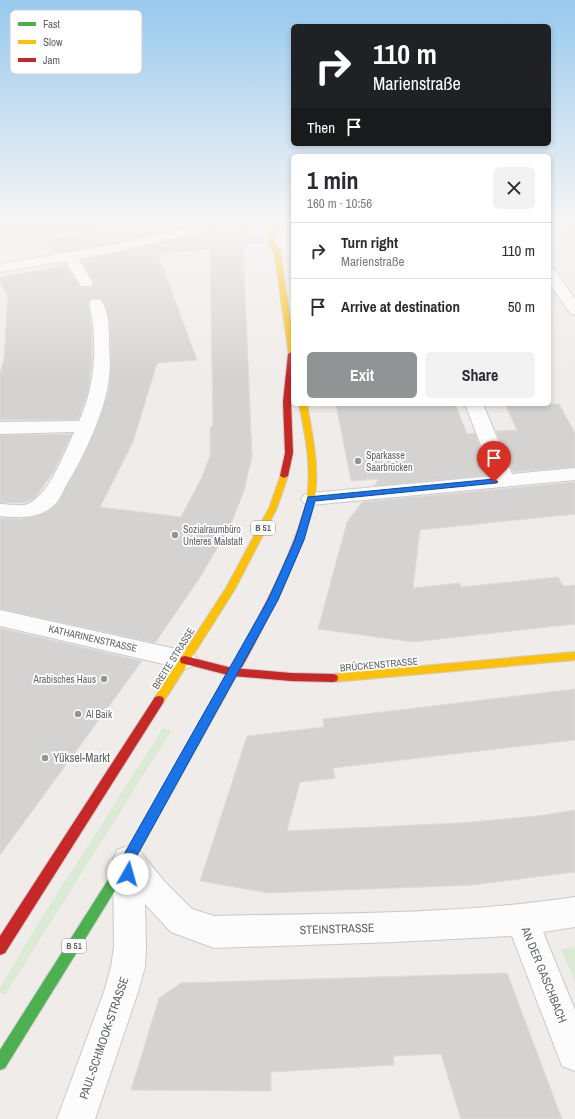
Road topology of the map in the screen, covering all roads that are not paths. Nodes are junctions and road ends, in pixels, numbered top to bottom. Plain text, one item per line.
1 (81, 275) edge
2 (280, 275) edge
3 (551, 275) edge
4 (86, 283) dead end
5 (96, 303) dead end
6 (575, 310) edge
7 (291, 351) edge
8 (291, 367) edge
9 (303, 406) edge
10 (475, 406) edge
11 (86, 426) junction
12 (0, 428) edge
13 (575, 474) edge
14 (505, 480) junction
15 (311, 499) junction
16 (0, 510) edge
17 (0, 618) edge
18 (575, 656) edge
19 (185, 660) junction
20 (232, 672) junction
21 (128, 860) junction
22 (575, 912) edge
23 (522, 920) junction
24 (4, 934) edge
25 (575, 1054) edge
26 (0, 1064) edge
27 (76, 1119) edge

1 - 4 street
2 - 7 main road, BREITE STRASSE / B 51
3 - 6 street
5 - 11 street
8 - 19 main road, BREITE STRASSE / B 51
9 - 15 main road, B 51
10 - 14 street
11 - 12 street
11 - 16 street
13 - 14 street
14 - 15 street
15 - 20 main road, B 51
17 - 19 street, KATHARINENSTRASSE
18 - 20 main road, BRÜCKENSTRASSE
19 - 20 main road, BRÜCKENSTRASSE
19 - 24 main road, BREITE STRASSE / B 51
20 - 21 main road, B 51
21 - 23 street, STEINSTRASSE
21 - 26 main road, B 51
21 - 27 street, PAUL-SCHMOOK-STRASSE
22 - 23 street, STEINSTRASSE
23 - 25 street, AN DER GASCHBACH

